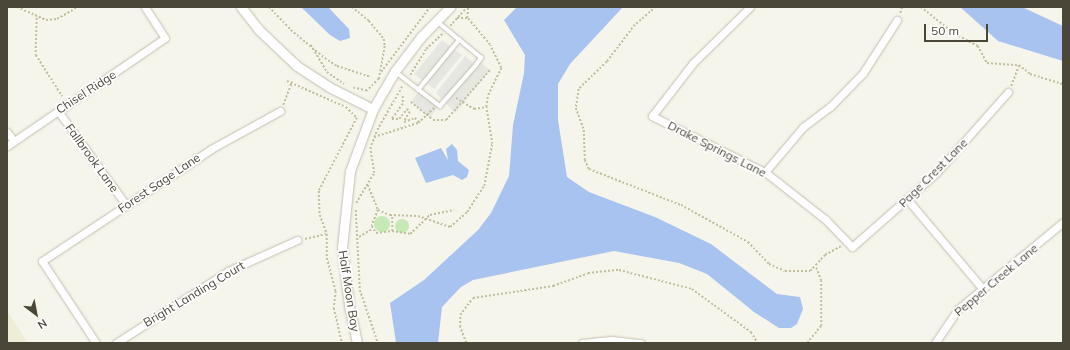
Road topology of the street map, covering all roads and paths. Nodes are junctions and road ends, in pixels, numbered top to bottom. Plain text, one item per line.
1 (17, 7) edge
2 (78, 7) edge
3 (145, 7) edge
4 (241, 7) edge
5 (269, 7) edge
6 (352, 7) edge
7 (430, 7) edge
8 (450, 7) edge
9 (468, 7) edge
10 (656, 7) edge
11 (750, 7) edge
12 (921, 7) edge
13 (37, 18) junction
14 (457, 18) junction
15 (467, 18) junction
16 (897, 20) dead end
17 (436, 21) junction
18 (446, 30) junction
19 (459, 40) junction
20 (311, 45) junction
21 (1019, 65) junction
22 (490, 70) dead end
23 (395, 72) junction
24 (381, 73) junction
25 (371, 77) dead end
26 (287, 81) dead end
27 (406, 81) junction
28 (292, 82) junction
29 (1063, 84) edge
30 (418, 90) junction
31 (1008, 92) joint
32 (451, 94) junction
33 (62, 96) dead end
34 (403, 96) dead end
35 (411, 102) dead end
36 (462, 104) junction
37 (436, 106) junction
38 (486, 107) junction
39 (373, 109) junction
40 (58, 111) junction
41 (280, 111) joint
42 (428, 116) junction
43 (419, 122) junction
44 (7, 132) edge
45 (374, 137) junction
46 (10, 143) edge
47 (765, 172) junction
48 (368, 185) junction
49 (908, 199) junction
50 (126, 205) junction
51 (378, 210) junction
52 (453, 210) dead end
53 (392, 216) junction
54 (425, 218) junction
55 (1063, 222) edge
56 (372, 229) junction
57 (392, 231) junction
58 (327, 234) junction
59 (358, 236) junction
60 (297, 240) joint
61 (850, 245) junction
62 (815, 267) junction
63 (982, 288) junction
64 (96, 343) edge
65 (116, 343) edge
66 (342, 343) edge
67 (357, 343) edge
68 (378, 343) edge
69 (466, 343) edge
70 (582, 343) edge
71 (641, 343) edge
72 (758, 343) edge
73 (807, 343) edge
74 (935, 343) edge

1 - 13 path
2 - 13 path
3 - 40 street, Chisel Ridge
4 - 39 street
5 - 20 path
6 - 24 path
7 - 24 path
8 - 17 street, Half Moon Bay
9 - 14 path
9 - 15 path
10 - 62 path
11 - 47 street, Drake Springs Lane
12 - 21 path
13 - 33 path
14 - 15 path
14 - 18 path
15 - 38 path
16 - 47 street
17 - 18 lane
17 - 23 street, Half Moon Bay
18 - 19 lane
18 - 27 path
19 - 30 lane
19 - 32 lane
20 - 24 path
20 - 25 path
21 - 29 path
21 - 31 path
22 - 36 path
23 - 27 lane
23 - 39 street, Half Moon Bay
26 - 28 path
27 - 30 lane
27 - 45 path
28 - 41 path
28 - 58 path
30 - 37 lane
31 - 49 street, Page Crest Lane
32 - 36 path
32 - 37 lane
34 - 43 path
35 - 42 path
36 - 38 path
36 - 42 path
37 - 42 path
38 - 54 path
39 - 67 street, Half Moon Bay
40 - 46 street, Chisel Ridge
40 - 50 street, Fallbrook Lane
41 - 50 street, Forest Sage Lane
42 - 43 path
43 - 45 path
44 - 46 street
45 - 48 path
47 - 61 street, Drake Springs Lane
48 - 51 path
48 - 59 path
49 - 61 street, Page Crest Lane
49 - 63 street
50 - 64 street, Forest Sage Lane
51 - 53 path
51 - 56 path
52 - 54 path
53 - 54 path
53 - 57 path
54 - 57 path
55 - 63 street, Pepper Creek Lane
56 - 57 path
56 - 59 path
58 - 60 path
58 - 66 path
59 - 68 path
60 - 65 street, Bright Landing Court
61 - 62 path
62 - 73 path
63 - 74 street, Pepper Creek Lane
69 - 72 path
70 - 71 street

